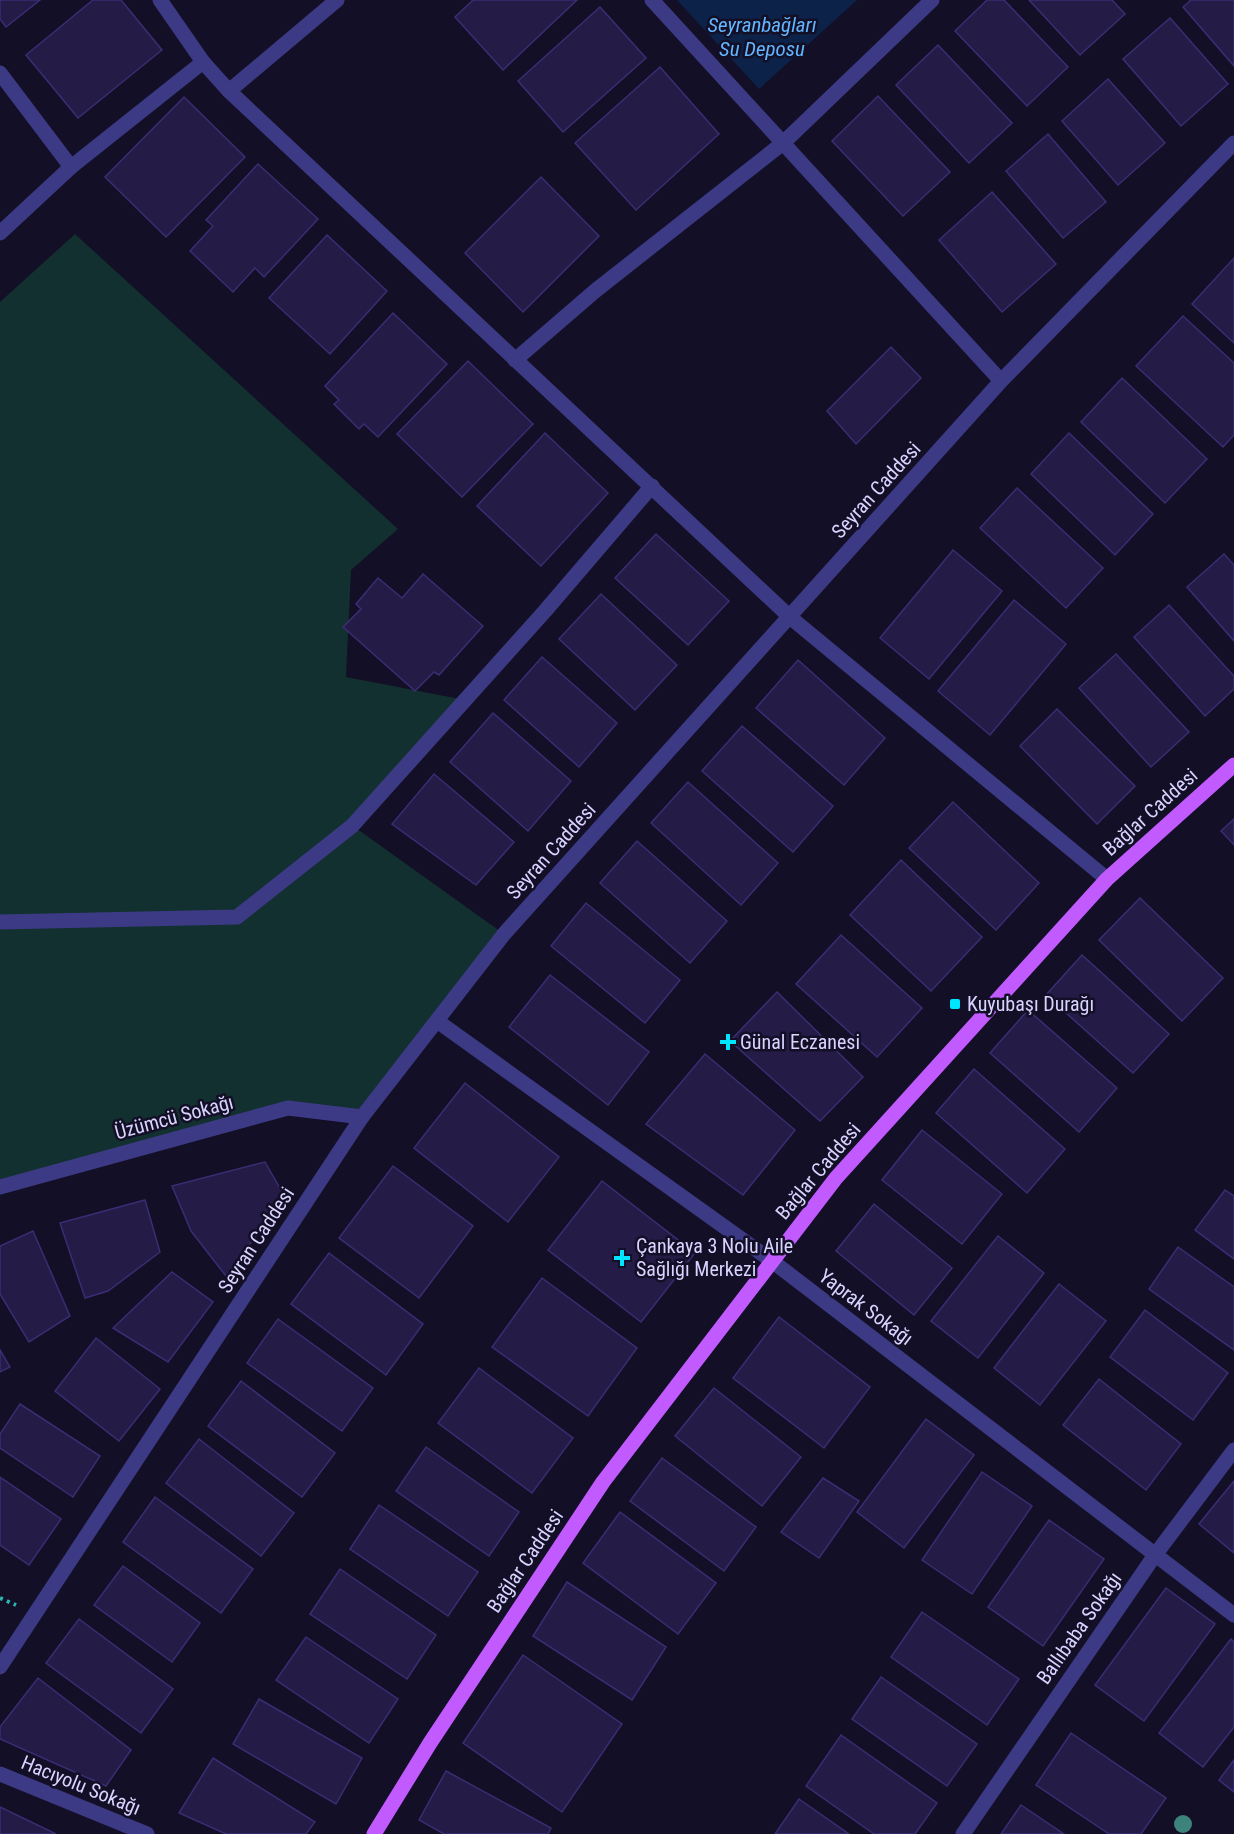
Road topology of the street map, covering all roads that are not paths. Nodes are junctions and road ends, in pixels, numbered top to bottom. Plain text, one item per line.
1 (159, 0) edge
2 (337, 0) edge
3 (652, 0) edge
4 (932, 0) edge
5 (203, 62) junction
6 (0, 74) edge
7 (229, 91) junction
8 (783, 143) junction
9 (1234, 144) edge
10 (71, 167) junction
11 (0, 233) edge
12 (515, 360) junction
13 (1001, 381) junction
14 (652, 486) junction
15 (791, 618) junction
16 (1234, 765) edge
17 (1107, 879) junction
18 (0, 922) edge
19 (437, 1022) junction
20 (362, 1117) junction
21 (0, 1187) edge
22 (772, 1261) junction
23 (1234, 1450) edge
24 (1155, 1555) junction
25 (1234, 1615) edge
26 (0, 1666) edge
27 (0, 1774) edge
28 (147, 1834) edge
29 (374, 1834) edge
30 (963, 1834) edge

1 - 5 street
2 - 7 street
3 - 8 street
4 - 8 street
5 - 7 street
5 - 10 street
6 - 10 street
7 - 12 street
8 - 12 street
8 - 13 street
9 - 13 street, Seyran Caddesi
10 - 11 street
12 - 14 street
13 - 15 street, Seyran Caddesi
14 - 15 street
14 - 18 street
15 - 17 street
15 - 19 street, Seyran Caddesi
16 - 17 main road, Bağlar Caddesi
17 - 22 main road, Bağlar Caddesi
19 - 20 street, Seyran Caddesi
19 - 22 street, Yaprak Sokağı
20 - 21 street, Üzümcü Sokağı
20 - 26 street, Seyran Caddesi
22 - 24 street, Yaprak Sokağı
22 - 29 main road, Bağlar Caddesi
23 - 24 street, Ballıbaba Sokağı
24 - 25 street, Yaprak Sokağı
24 - 30 street, Ballıbaba Sokağı
27 - 28 street, Hacıyolu Sokağı

